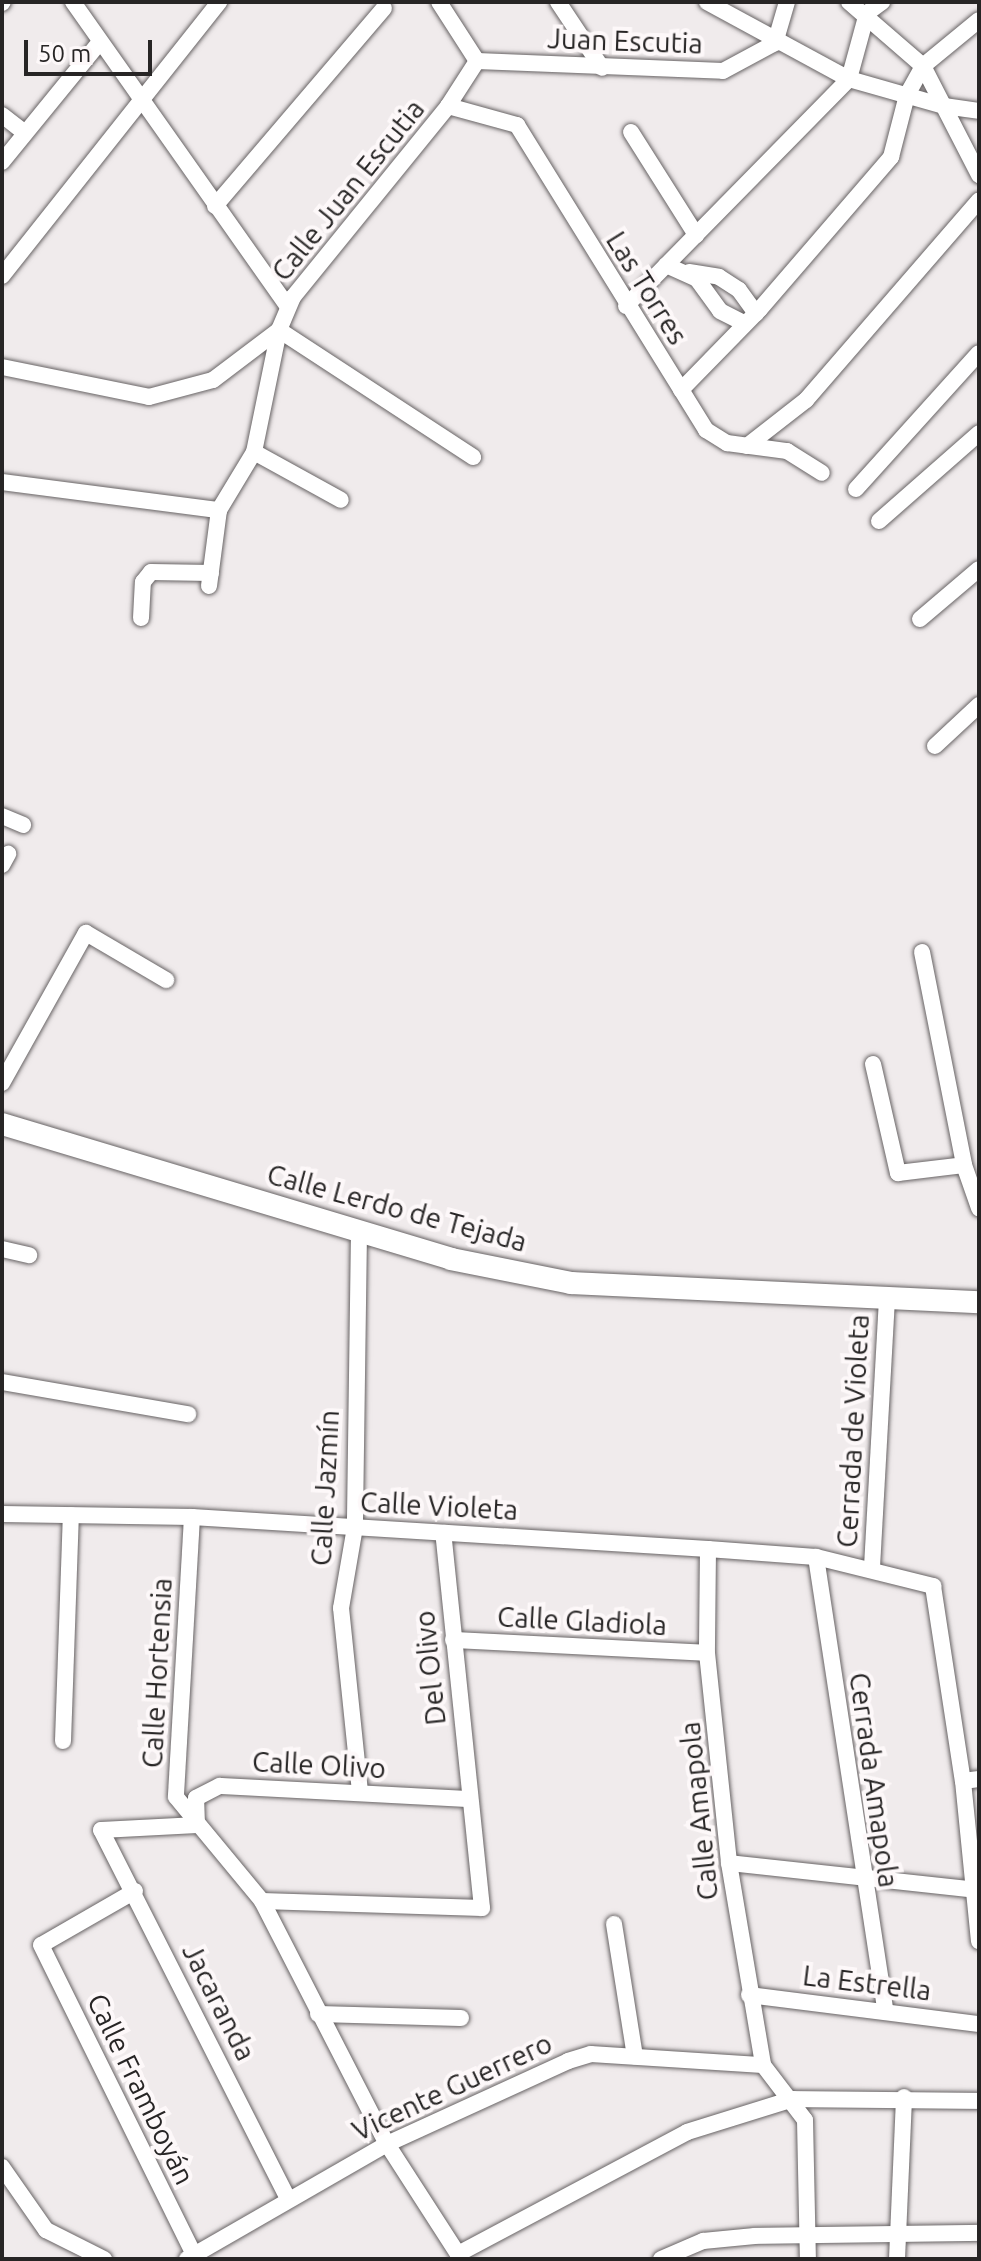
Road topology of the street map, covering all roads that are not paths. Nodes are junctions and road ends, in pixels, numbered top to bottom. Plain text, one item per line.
1 (73, 2) edge
2 (219, 2) edge
3 (439, 2) edge
4 (558, 2) edge
5 (707, 2) edge
6 (787, 2) edge
7 (849, 2) edge
8 (882, 2) edge
9 (384, 8) dead end
10 (867, 13) junction
11 (979, 20) edge
12 (99, 43) junction
13 (775, 43) junction
14 (477, 61) junction
15 (923, 66) junction
16 (602, 68) junction
17 (849, 79) junction
18 (907, 95) junction
19 (138, 101) junction
20 (448, 106) junction
21 (944, 106) junction
22 (979, 111) edge
23 (2, 115) edge
24 (631, 132) dead end
25 (25, 133) junction
26 (2, 162) edge
27 (979, 175) edge
28 (979, 200) edge
29 (215, 206) junction
30 (696, 235) junction
31 (666, 265) junction
32 (685, 272) junction
33 (2, 276) edge
34 (626, 306) junction
35 (288, 307) junction
36 (751, 318) junction
37 (279, 330) junction
38 (979, 353) edge
39 (2, 367) edge
40 (681, 390) junction
41 (979, 433) edge
42 (747, 446) junction
43 (254, 452) junction
44 (473, 457) dead end
45 (822, 473) dead end
46 (2, 482) edge
47 (856, 489) dead end
48 (341, 500) dead end
49 (219, 510) junction
50 (879, 521) dead end
51 (979, 569) edge
52 (141, 618) dead end
53 (920, 619) dead end
54 (979, 705) edge
55 (935, 746) dead end
56 (2, 816) edge
57 (23, 825) dead end
58 (922, 952) dead end
59 (166, 980) dead end
60 (873, 1064) dead end
61 (2, 1083) edge
62 (2, 1124) edge
63 (964, 1165) junction
64 (979, 1208) edge
65 (359, 1232) junction
66 (2, 1249) edge
67 (29, 1255) dead end
68 (887, 1298) junction
69 (979, 1302) edge
70 (2, 1382) edge
71 (188, 1414) dead end
72 (2, 1514) edge
73 (71, 1515) junction
74 (192, 1517) junction
75 (355, 1527) junction
76 (443, 1533) junction
77 (708, 1549) junction
78 (816, 1557) junction
79 (872, 1567) junction
80 (453, 1640) junction
81 (707, 1653) junction
82 (63, 1741) dead end
83 (971, 1780) edge
84 (360, 1793) junction
85 (469, 1799) junction
86 (197, 1825) junction
87 (729, 1863) junction
88 (861, 1877) junction
89 (975, 1890) edge
90 (135, 1891) junction
91 (262, 1901) junction
92 (614, 1924) dead end
93 (979, 1941) edge
94 (749, 1995) junction
95 (885, 2010) junction
96 (318, 2014) junction
97 (461, 2018) dead end
98 (979, 2024) edge
99 (635, 2056) junction
100 (763, 2065) junction
101 (904, 2097) junction
102 (793, 2099) junction
103 (979, 2101) edge
104 (387, 2144) junction
105 (2, 2167) edge
106 (288, 2198) junction
107 (979, 2233) edge
108 (896, 2235) junction
109 (808, 2236) junction
110 (459, 2256) edge
111 (190, 2257) edge
112 (104, 2259) edge
113 (661, 2259) edge
114 (808, 2259) edge
115 (897, 2259) edge

1 - 12 street, Calle Juan Escutia
2 - 19 street
3 - 14 street
4 - 16 street
5 - 13 street
6 - 13 street
7 - 10 street
8 - 10 street
9 - 29 street
10 - 15 street
10 - 17 street
11 - 15 street
12 - 19 street, Calle Juan Escutia
12 - 25 street
13 - 16 street, Juan Escutia
13 - 17 street
14 - 16 street, Juan Escutia
14 - 20 street
15 - 18 street
15 - 21 street
17 - 18 street
17 - 30 street
18 - 21 street
18 - 36 street
19 - 29 street, Calle Juan Escutia
19 - 33 street
20 - 34 street, Las Torres
20 - 35 street, Calle Juan Escutia
21 - 22 street
21 - 27 street
23 - 25 street
24 - 30 street
25 - 26 street
28 - 42 street
29 - 35 street, Calle Juan Escutia
30 - 31 street
31 - 32 street
31 - 34 street
32 - 36 street
32 - 36 street
34 - 40 street, Las Torres
35 - 37 street, Calle Juan Escutia
36 - 40 street
37 - 39 street
37 - 43 street, Calle Juan Escutia
37 - 44 street
38 - 47 street
40 - 42 street, Las Torres
41 - 50 street
42 - 45 street, Las Torres
43 - 48 street
43 - 49 street, Calle Juan Escutia
46 - 49 street
49 - 52 street
51 - 53 street
54 - 55 street
56 - 57 street
58 - 63 street
59 - 61 street
60 - 63 street
62 - 65 main road, Calle Lerdo de Tejada
63 - 64 street
65 - 68 main road, Calle Lerdo de Tejada
65 - 75 street, Calle Jazmín
66 - 67 street
68 - 69 main road, Calle Lerdo de Tejada
68 - 79 street, Cerrada de Violeta
70 - 71 street
72 - 73 street, Calle Violeta
73 - 74 street, Calle Violeta
73 - 82 street
74 - 75 street, Calle Violeta
74 - 86 street, Calle Hortensia
75 - 76 street, Calle Violeta
75 - 84 street, Calle Jazmín
76 - 77 street, Calle Violeta
76 - 80 street, Del Olivo
77 - 78 street, Calle Violeta
77 - 81 street, Calle Amapola
78 - 79 street, Calle Violeta
78 - 88 street, Cerrada Amapola
79 - 83 street, Calle Violeta
80 - 81 street, Calle Gladiola
80 - 85 street, Del Olivo
81 - 87 street, Calle Amapola
83 - 89 street
84 - 85 street, Calle Olivo
84 - 86 street, Calle Olivo
85 - 91 street, Del Olivo
86 - 90 street, Jacaranda
86 - 91 street, Calle Hortensia
87 - 88 street
87 - 94 street, Calle Amapola
88 - 89 street
88 - 95 street, Cerrada Amapola
89 - 93 street
90 - 106 street, Jacaranda
90 - 111 street, Calle Framboyán
91 - 96 street, Calle Hortensia
92 - 99 street
94 - 95 street, La Estrella
94 - 100 street, Calle Amapola
95 - 98 street, La Estrella
96 - 97 street
96 - 104 street, Calle Hortensia
99 - 100 street, Vicente Guerrero
99 - 104 street, Vicente Guerrero
100 - 102 street
101 - 102 street
101 - 103 street
101 - 108 street
102 - 109 street
102 - 110 street
104 - 106 street, Vicente Guerrero
104 - 110 street, Calle Hortensia
105 - 112 street
106 - 111 street, Vicente Guerrero
107 - 108 street
108 - 109 street
108 - 115 street
109 - 113 street
109 - 114 street

